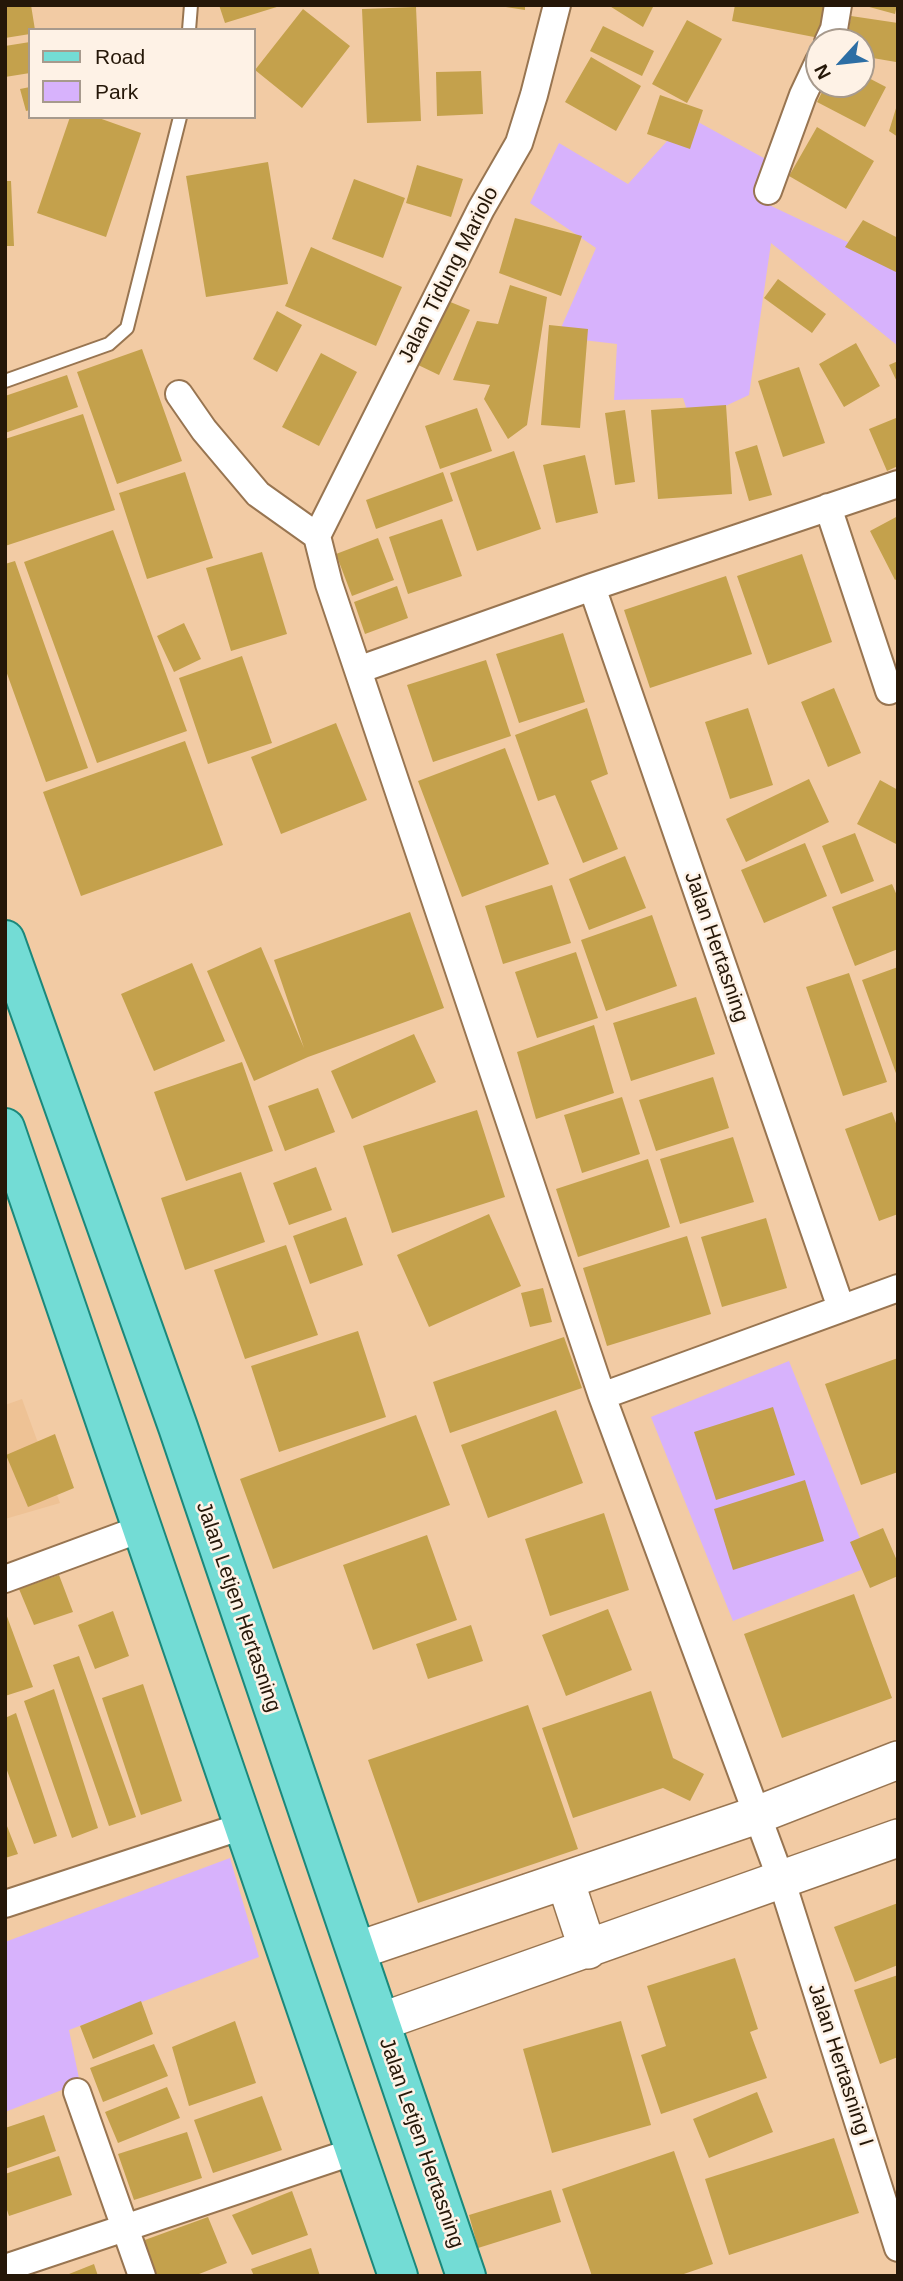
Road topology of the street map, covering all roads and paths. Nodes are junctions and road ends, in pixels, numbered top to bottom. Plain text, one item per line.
1 (191, 5) edge
2 (557, 5) edge
3 (838, 5) edge
4 (188, 28) edge
5 (834, 28) edge
6 (805, 97) edge
7 (179, 119) edge
8 (768, 191) dead end
9 (5, 381) edge
10 (179, 394) dead end
11 (898, 484) edge
12 (828, 508) junction
13 (317, 536) junction
14 (592, 587) junction
15 (358, 670) junction
16 (889, 691) dead end
17 (5, 940) edge
18 (18, 1010) edge
19 (5, 1128) edge
20 (898, 1288) edge
21 (841, 1308) junction
22 (602, 1395) junction
23 (144, 1528) junction
24 (5, 1579) edge
25 (898, 1760) edge
26 (757, 1815) junction
27 (243, 1826) junction
28 (898, 1838) edge
29 (565, 1880) junction
30 (782, 1882) junction
31 (5, 1904) edge
32 (588, 1950) junction
33 (356, 1951) junction
34 (380, 2022) junction
35 (78, 2092) dead end
36 (355, 2151) junction
37 (125, 2229) junction
38 (898, 2248) edge
39 (5, 2268) edge
40 (142, 2276) edge
41 (398, 2276) edge
42 (466, 2276) edge

1 - 4 lane
2 - 13 street, Jalan Tidung Mariolo
3 - 5 street
6 - 8 street
7 - 9 lane
10 - 13 street
11 - 12 street
12 - 14 street
12 - 16 street
13 - 15 street, Jalan Hertasning I
14 - 15 street
14 - 21 street, Jalan Hertasning
15 - 22 street, Jalan Hertasning I
17 - 18 main road, Jalan Letjen Hertasning
18 - 33 main road, Jalan Letjen Hertasning
19 - 23 main road
20 - 21 street
21 - 22 street
22 - 26 street, Jalan Hertasning I
23 - 24 street
23 - 27 main road
25 - 26 street
26 - 29 street
26 - 30 street, Jalan Hertasning I
27 - 31 street
27 - 36 main road
28 - 30 street
29 - 32 street
29 - 33 street
30 - 32 street
30 - 38 street, Jalan Hertasning I
32 - 34 street
33 - 34 main road, Jalan Letjen Hertasning
34 - 42 main road, Jalan Letjen Hertasning
35 - 37 street
36 - 37 street
36 - 41 main road
37 - 39 street
37 - 40 street

